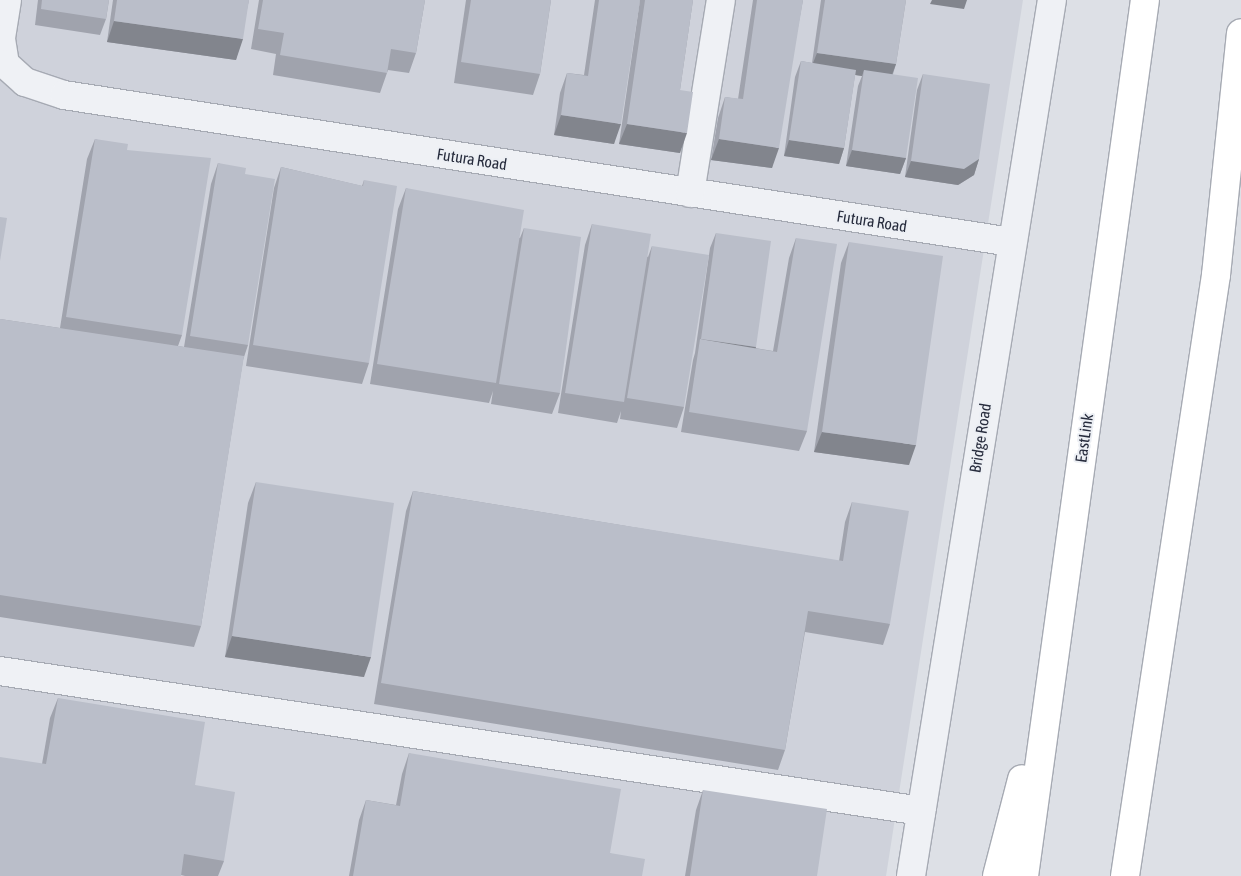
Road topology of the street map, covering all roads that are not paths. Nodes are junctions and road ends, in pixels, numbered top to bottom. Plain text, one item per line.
1 (7, 0) edge
2 (721, 0) edge
3 (1052, 0) edge
4 (1145, 0) edge
5 (1241, 33) edge
6 (690, 192) junction
7 (1011, 242) junction
8 (1054, 657) junction
9 (0, 671) edge
10 (921, 811) junction
11 (1127, 869) edge
12 (910, 876) edge
13 (997, 876) edge
14 (1024, 876) edge

1 - 6 street, Futura Road
2 - 6 street
3 - 7 street, Bridge Road
4 - 8 highway, EastLink
5 - 11 highway
6 - 7 street, Futura Road
7 - 10 street, Bridge Road
8 - 13 highway
8 - 14 highway, EastLink
9 - 10 street
10 - 12 street, Bridge Road

